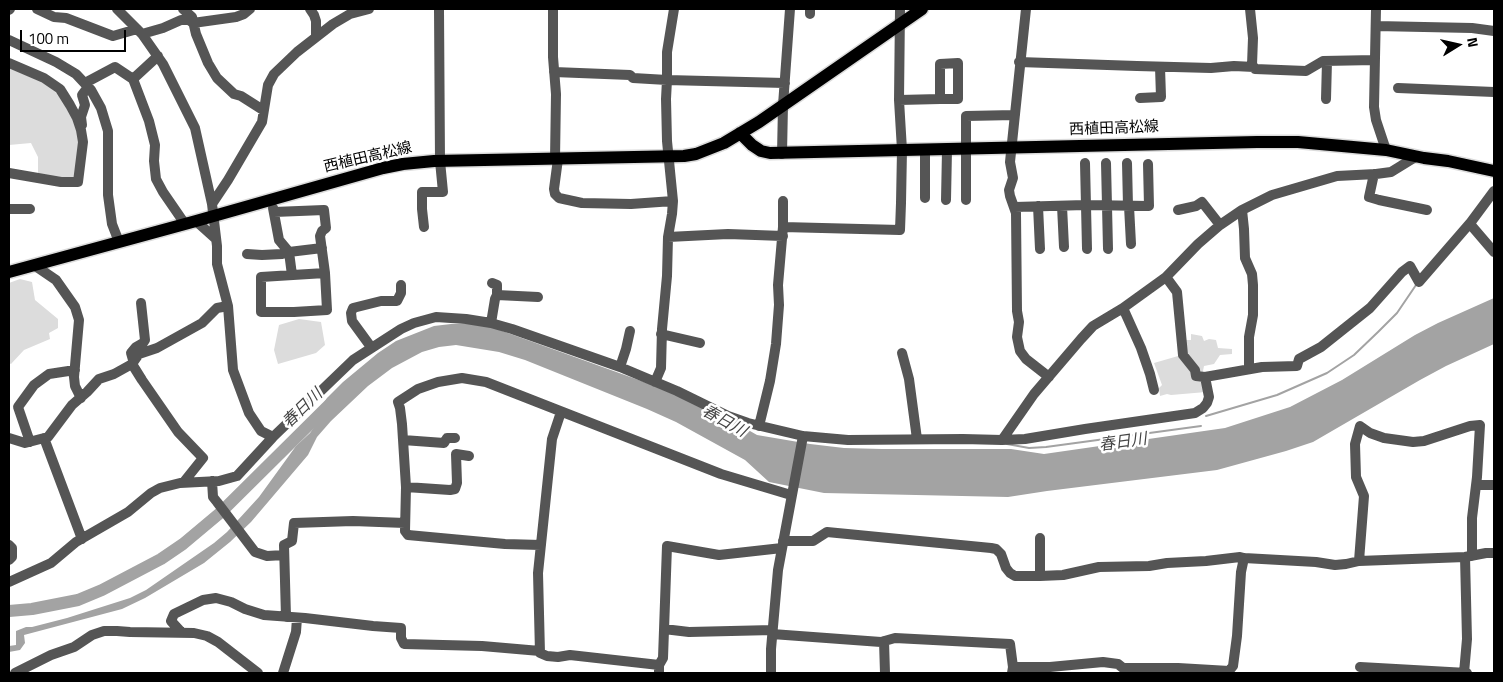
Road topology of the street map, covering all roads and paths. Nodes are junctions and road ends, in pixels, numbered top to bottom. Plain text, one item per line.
1 (37, 9) edge
2 (183, 9) edge
3 (250, 9) edge
4 (310, 9) edge
5 (369, 9) edge
6 (439, 9) edge
7 (553, 9) edge
8 (674, 9) edge
9 (790, 9) edge
10 (900, 9) edge
11 (922, 9) edge
12 (1026, 9) edge
13 (1250, 9) edge
14 (1376, 9) edge
15 (122, 11) edge
16 (193, 23) junction
17 (899, 24) junction
18 (1376, 26) junction
19 (1494, 31) edge
20 (139, 32) junction
21 (316, 36) junction
22 (9, 41) edge
23 (158, 56) junction
24 (1375, 60) junction
25 (1327, 61) junction
26 (1019, 62) junction
27 (9, 63) edge
28 (1160, 67) junction
29 (1254, 67) junction
30 (554, 72) junction
31 (133, 78) junction
32 (667, 80) junction
33 (785, 83) junction
34 (86, 85) junction
35 (1398, 88) dead end
36 (1494, 92) edge
37 (1140, 98) dead end
38 (940, 99) dead end
39 (1326, 99) dead end
40 (899, 100) junction
41 (783, 104) junction
42 (263, 110) junction
43 (1015, 115) junction
44 (81, 130) junction
45 (740, 132) junction
46 (1012, 148) junction
47 (966, 149) junction
48 (902, 150) junction
49 (925, 150) junction
50 (947, 150) junction
51 (1386, 150) junction
52 (782, 154) junction
53 (668, 156) junction
54 (1417, 156) junction
55 (556, 159) junction
56 (440, 161) junction
57 (1085, 163) dead end
58 (1106, 163) dead end
59 (1127, 163) dead end
60 (1148, 164) dead end
61 (1494, 171) edge
62 (9, 173) edge
63 (1374, 174) junction
64 (1494, 191) edge
65 (925, 198) dead end
66 (946, 200) dead end
67 (966, 200) dead end
68 (783, 201) dead end
69 (673, 202) junction
70 (1085, 205) junction
71 (273, 206) junction
72 (1038, 206) junction
73 (1062, 206) junction
74 (1107, 206) junction
75 (1128, 206) junction
76 (1014, 207) junction
77 (9, 209) edge
78 (30, 209) dead end
79 (212, 210) junction
80 (1178, 210) dead end
81 (1242, 210) junction
82 (1427, 210) dead end
83 (190, 223) junction
84 (1470, 224) junction
85 (1220, 225) junction
86 (424, 227) dead end
87 (783, 231) junction
88 (668, 237) junction
89 (216, 239) junction
90 (119, 242) junction
91 (1131, 244) dead end
92 (1064, 247) dead end
93 (322, 248) junction
94 (1040, 248) dead end
95 (1087, 249) dead end
96 (1108, 249) dead end
97 (289, 252) junction
98 (1494, 252) edge
99 (247, 254) dead end
100 (34, 265) junction
101 (9, 272) edge
102 (325, 274) junction
103 (292, 275) junction
104 (1166, 277) junction
105 (492, 283) dead end
106 (401, 285) dead end
107 (497, 295) junction
108 (538, 297) dead end
109 (141, 303) dead end
110 (228, 306) junction
111 (1123, 308) junction
112 (491, 323) junction
113 (630, 331) dead end
114 (661, 334) junction
115 (700, 343) dead end
116 (371, 347) junction
117 (902, 352) dead end
118 (133, 363) junction
119 (620, 367) junction
120 (1249, 369) junction
121 (75, 370) junction
122 (1049, 377) junction
123 (1206, 377) junction
124 (655, 382) junction
125 (1154, 390) dead end
126 (81, 398) junction
127 (561, 412) junction
128 (759, 426) junction
129 (274, 437) junction
130 (9, 438) edge
131 (44, 438) junction
132 (455, 438) dead end
133 (802, 438) junction
134 (917, 439) junction
135 (403, 440) junction
136 (1002, 440) junction
137 (30, 442) junction
138 (469, 456) dead end
139 (212, 481) junction
140 (183, 482) junction
141 (1476, 485) junction
142 (1494, 485) edge
143 (406, 487) junction
144 (791, 494) junction
145 (405, 523) junction
146 (1040, 538) dead end
147 (82, 539) junction
148 (782, 544) junction
149 (541, 545) junction
150 (9, 546) edge
151 (284, 554) junction
152 (1494, 554) edge
153 (1468, 557) junction
154 (1244, 558) junction
155 (9, 560) edge
156 (1359, 561) junction
157 (1040, 576) junction
158 (9, 582) edge
159 (286, 616) junction
160 (297, 618) junction
161 (664, 629) junction
162 (773, 632) junction
163 (182, 633) junction
164 (884, 641) junction
165 (540, 651) junction
166 (1360, 667) dead end
167 (33, 669) edge
168 (659, 669) edge
169 (1013, 670) edge
170 (1379, 671) edge
171 (1230, 672) edge
172 (1413, 672) edge
173 (16, 673) edge
174 (258, 673) edge
175 (283, 673) edge
176 (771, 673) edge
177 (884, 673) edge
178 (1465, 673) edge

1 - 20 street
2 - 16 street
3 - 16 street
4 - 21 street
5 - 21 street
6 - 56 street
7 - 30 street
8 - 32 street
9 - 33 street
10 - 17 street
11 - 17 main road, 西植田高松線
12 - 26 street
13 - 29 street
14 - 18 street
15 - 20 street
16 - 20 street
16 - 42 street
17 - 40 street
17 - 41 main road, 西植田高松線
18 - 19 street
18 - 24 street
20 - 23 street
21 - 42 street
22 - 34 street
23 - 31 street
23 - 79 street
24 - 25 street
24 - 51 street
25 - 29 street
25 - 39 street
26 - 28 street
26 - 43 street
27 - 44 street
28 - 29 street
28 - 37 street
30 - 32 street
30 - 55 street
31 - 34 street
31 - 83 street
32 - 33 street
32 - 53 street
33 - 41 street
34 - 44 street
34 - 90 street
35 - 36 street
38 - 40 street
40 - 48 street
41 - 45 main road, 西植田高松線
41 - 52 street
42 - 79 street
43 - 46 street
43 - 47 street
44 - 62 street
45 - 52 main road, 西植田高松線
45 - 53 main road, 西植田高松線
46 - 47 main road, 西植田高松線
46 - 51 main road, 西植田高松線
46 - 76 street
47 - 50 main road, 西植田高松線
47 - 67 street
48 - 49 main road, 西植田高松線
48 - 52 main road, 西植田高松線
48 - 87 street
49 - 50 main road, 西植田高松線
49 - 65 street
50 - 66 street
51 - 54 main road, 西植田高松線
53 - 55 main road, 西植田高松線
53 - 69 street
54 - 61 main road, 西植田高松線
54 - 63 street
55 - 56 main road, 西植田高松線
55 - 69 street
56 - 71 main road, 西植田高松線
56 - 86 street
57 - 70 street
58 - 74 street
59 - 75 street
60 - 75 street
63 - 81 street
63 - 82 street
64 - 84 street
68 - 87 street
69 - 88 street
70 - 73 street
70 - 74 street
70 - 95 street
71 - 79 main road, 西植田高松線
71 - 93 street
71 - 97 street
72 - 73 street
72 - 76 street
72 - 94 street
73 - 92 street
74 - 75 street
74 - 96 street
75 - 91 street
76 - 122 street
77 - 78 street
79 - 83 main road, 西植田高松線
79 - 89 street
80 - 85 street
81 - 85 street
81 - 120 street
83 - 89 street
83 - 90 main road, 西植田高松線
84 - 98 street
84 - 120 street
85 - 104 street
87 - 88 street
87 - 128 street
88 - 114 street
89 - 110 street
90 - 100 main road, 西植田高松線
93 - 97 street
93 - 102 street
97 - 99 street
97 - 103 street
100 - 101 main road, 西植田高松線
100 - 121 street
102 - 103 street
102 - 103 street
104 - 111 street
104 - 123 street
105 - 107 street
106 - 116 street
107 - 108 street
107 - 112 street
109 - 118 street
110 - 118 street
110 - 129 street
111 - 122 street
111 - 125 street
112 - 116 street
112 - 119 street
113 - 119 street
114 - 115 street
114 - 124 street
116 - 129 street
117 - 134 street
118 - 126 street
118 - 140 street
119 - 124 street
120 - 123 street
121 - 126 street
121 - 137 street
122 - 136 street
123 - 136 street
124 - 128 street
126 - 131 street
127 - 135 street
127 - 144 street
127 - 149 street
128 - 133 street
129 - 139 street
130 - 137 street
131 - 137 street
131 - 147 street
132 - 135 street
133 - 134 street
133 - 144 street
134 - 136 street
135 - 143 street
138 - 143 street
139 - 140 street
139 - 151 street
140 - 147 street
141 - 142 street
141 - 153 street
141 - 156 street
143 - 145 street
144 - 148 street
145 - 149 street
145 - 151 street
146 - 157 street
147 - 158 street
148 - 157 street
148 - 161 street
148 - 162 street
149 - 165 street
150 - 155 street
151 - 159 street
152 - 153 street
153 - 156 street
153 - 178 street
154 - 156 street
154 - 157 street
154 - 171 street
159 - 160 street
159 - 163 street
160 - 165 street
160 - 175 street
161 - 162 street
161 - 168 street
162 - 164 street
162 - 176 street
163 - 167 street
163 - 174 street
164 - 169 street
164 - 177 street
165 - 168 street
166 - 170 street
167 - 173 street
169 - 171 street
170 - 172 street
172 - 178 street

